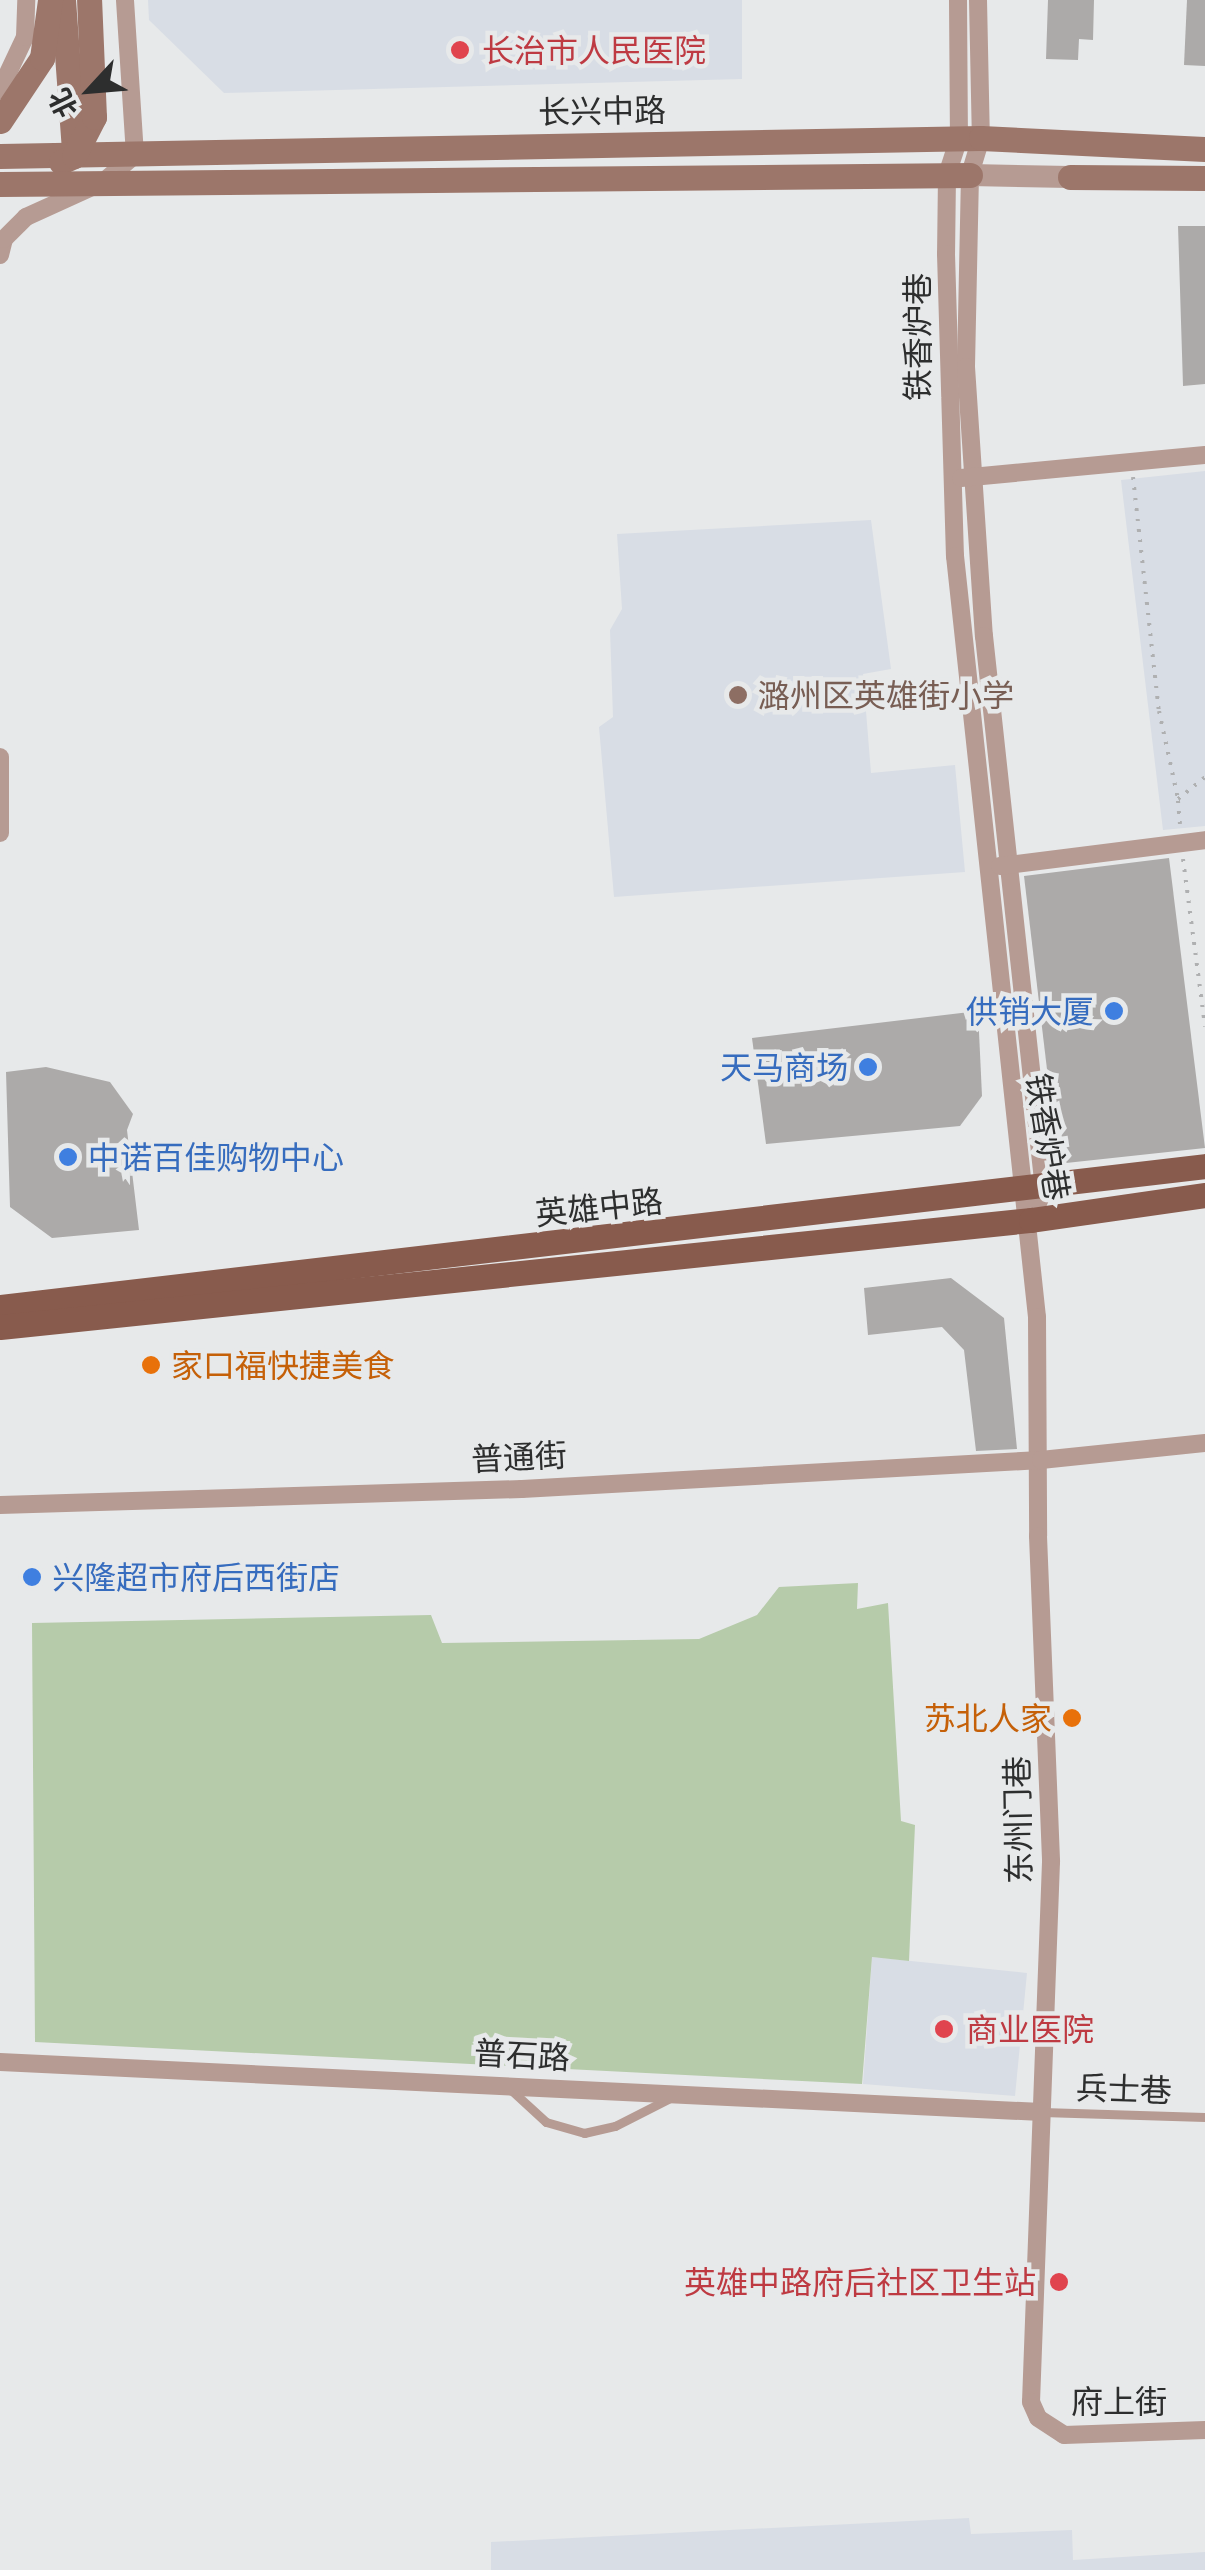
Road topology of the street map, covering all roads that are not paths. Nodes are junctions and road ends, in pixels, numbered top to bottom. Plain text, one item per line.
1 (26, 0) edge
2 (50, 0) edge
3 (64, 0) edge
4 (89, 0) edge
5 (125, 0) edge
6 (958, 0) edge
7 (978, 0) edge
8 (0, 90) edge
9 (0, 121) edge
10 (970, 138) junction
11 (1205, 149) edge
12 (136, 154) junction
13 (0, 156) edge
14 (74, 156) junction
15 (959, 175) junction
16 (1070, 177) joint
17 (1205, 178) edge
18 (103, 182) junction
19 (1, 185) edge
20 (0, 255) edge
21 (1205, 455) edge
22 (971, 475) junction
23 (950, 481) junction
24 (0, 757) edge
25 (0, 834) edge
26 (1205, 840) edge
27 (985, 865) junction
28 (1009, 866) junction
29 (1205, 1166) edge
30 (1032, 1190) junction
31 (1205, 1195) edge
32 (1031, 1220) junction
33 (0, 1307) edge
34 (0, 1328) edge
35 (1205, 1443) edge
36 (1041, 1460) junction
37 (0, 1505) edge
38 (0, 2062) edge
39 (504, 2084) junction
40 (680, 2093) junction
41 (1042, 2112) junction
42 (1205, 2117) edge
43 (1038, 2418) joint
44 (1205, 2430) edge

1 - 8 street
2 - 9 main road
3 - 14 main road
4 - 14 main road
5 - 12 street
6 - 10 street
7 - 10 street
10 - 11 main road, 长兴中路
10 - 12 main road, 长兴中路
10 - 15 street
12 - 14 main road, 长兴中路
12 - 18 street
13 - 14 main road, 长兴中路
14 - 19 main road
15 - 16 street, 长兴中路
15 - 18 main road, 长兴中路
15 - 22 street, 铁香炉巷
15 - 23 street, 铁香炉巷
16 - 17 main road, 长兴中路
18 - 19 main road, 长兴中路
18 - 20 street
21 - 22 street
22 - 23 street
22 - 28 street, 铁香炉巷
23 - 27 street, 铁香炉巷
24 - 25 street
26 - 28 street
27 - 28 street
27 - 30 street, 铁香炉巷
28 - 30 street, 铁香炉巷
29 - 30 main road, 英雄中路
30 - 32 street, 铁香炉巷
30 - 33 main road, 英雄中路
31 - 32 main road, 英雄中路
32 - 34 main road, 英雄中路
32 - 36 street, 东州门巷
35 - 36 street, 普通街
36 - 37 street, 普通街
36 - 41 street, 东州门巷
38 - 39 street, 普石路
39 - 40 street, 普石路
39 - 40 lane
40 - 41 street, 普石路
41 - 42 lane, 兵士巷
41 - 43 street, 东州门巷
43 - 44 street, 府上街

